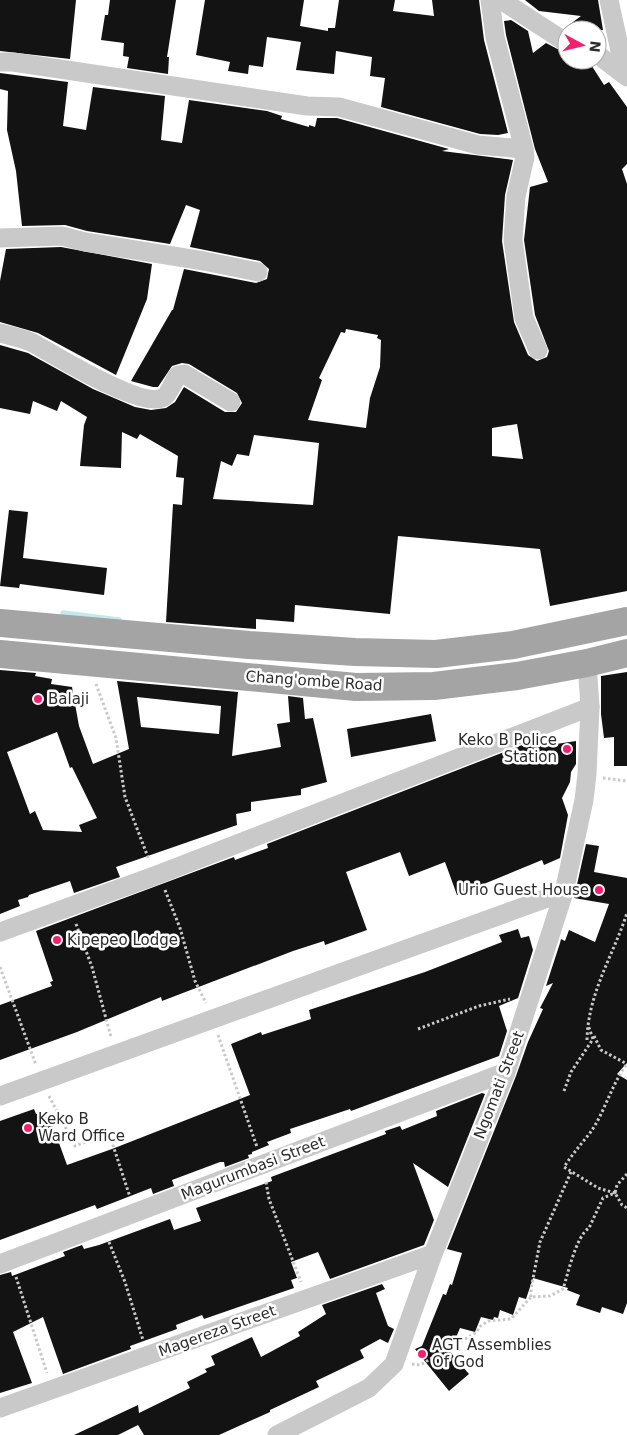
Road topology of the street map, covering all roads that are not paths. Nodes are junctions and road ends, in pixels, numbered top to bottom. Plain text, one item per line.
1 (490, 0) edge
2 (501, 0) edge
3 (609, 0) edge
4 (557, 36) edge
5 (619, 42) junction
6 (607, 49) edge
7 (607, 61) edge
8 (0, 62) edge
9 (626, 75) edge
10 (524, 149) junction
11 (0, 238) edge
12 (258, 272) dead end
13 (0, 332) edge
14 (538, 350) dead end
15 (231, 402) dead end
16 (627, 620) edge
17 (0, 623) edge
18 (627, 653) edge
19 (0, 654) edge
20 (588, 663) junction
21 (590, 707) junction
22 (564, 892) junction
23 (0, 932) edge
24 (506, 1072) junction
25 (0, 1096) edge
26 (433, 1254) junction
27 (5, 1262) edge
28 (0, 1408) edge
29 (278, 1435) edge

1 - 10 street
2 - 4 street
3 - 5 street
5 - 6 street
5 - 9 street
7 - 9 street
8 - 10 street
10 - 14 street
11 - 12 street
13 - 15 street
16 - 17 main road
18 - 20 main road, Chang'ombe Road
19 - 20 main road, Chang'ombe Road
20 - 21 street, Ngomati Street
21 - 22 street, Ngomati Street
21 - 23 street
22 - 24 street, Ngomati Street
22 - 25 street
24 - 26 street, Ngomati Street
24 - 27 street, Magurumbasi Street
26 - 28 street, Magereza Street
26 - 29 street, Ngomati Street

